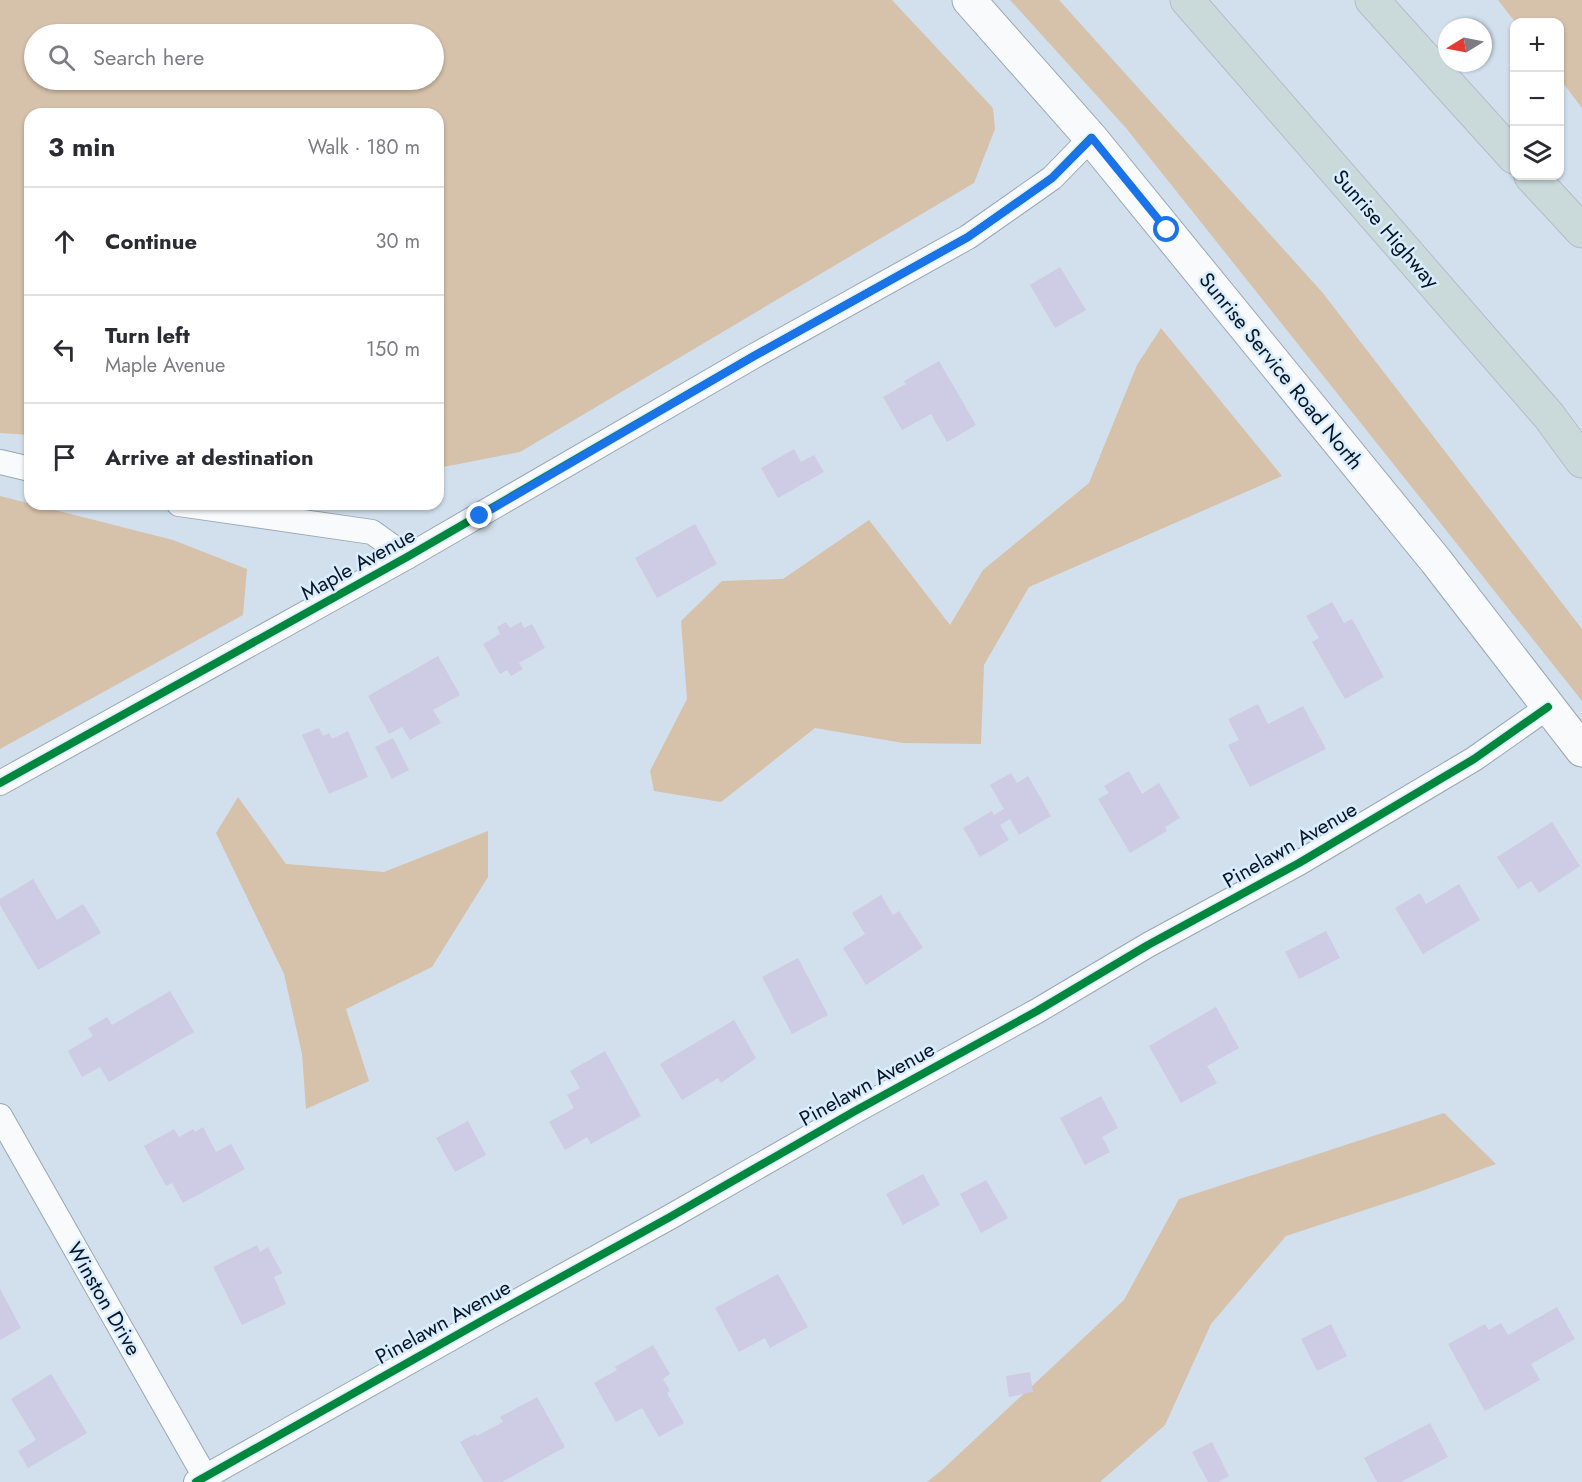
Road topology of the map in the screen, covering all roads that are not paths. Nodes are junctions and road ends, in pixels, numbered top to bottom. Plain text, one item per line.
1 (969, 0) edge
2 (1187, 0) edge
3 (1372, 0) edge
4 (1092, 138) junction
5 (1510, 152) edge
6 (1535, 180) edge
7 (1582, 231) edge
8 (1582, 461) edge
9 (0, 462) edge
10 (24, 468) edge
11 (220, 510) edge
12 (407, 557) junction
13 (1548, 706) junction
14 (1582, 750) edge
15 (0, 783) edge
16 (0, 1116) edge
17 (203, 1480) edge

1 - 4 street, Sunrise Service Road North
2 - 8 highway, Sunrise Highway
3 - 5 highway
4 - 12 street, Maple Avenue
4 - 13 street, Sunrise Service Road North
6 - 7 highway
9 - 10 street
11 - 12 street
12 - 15 street, Maple Avenue
13 - 14 street, Sunrise Service Road North
13 - 17 street, Pinelawn Avenue
16 - 17 street, Winston Drive

